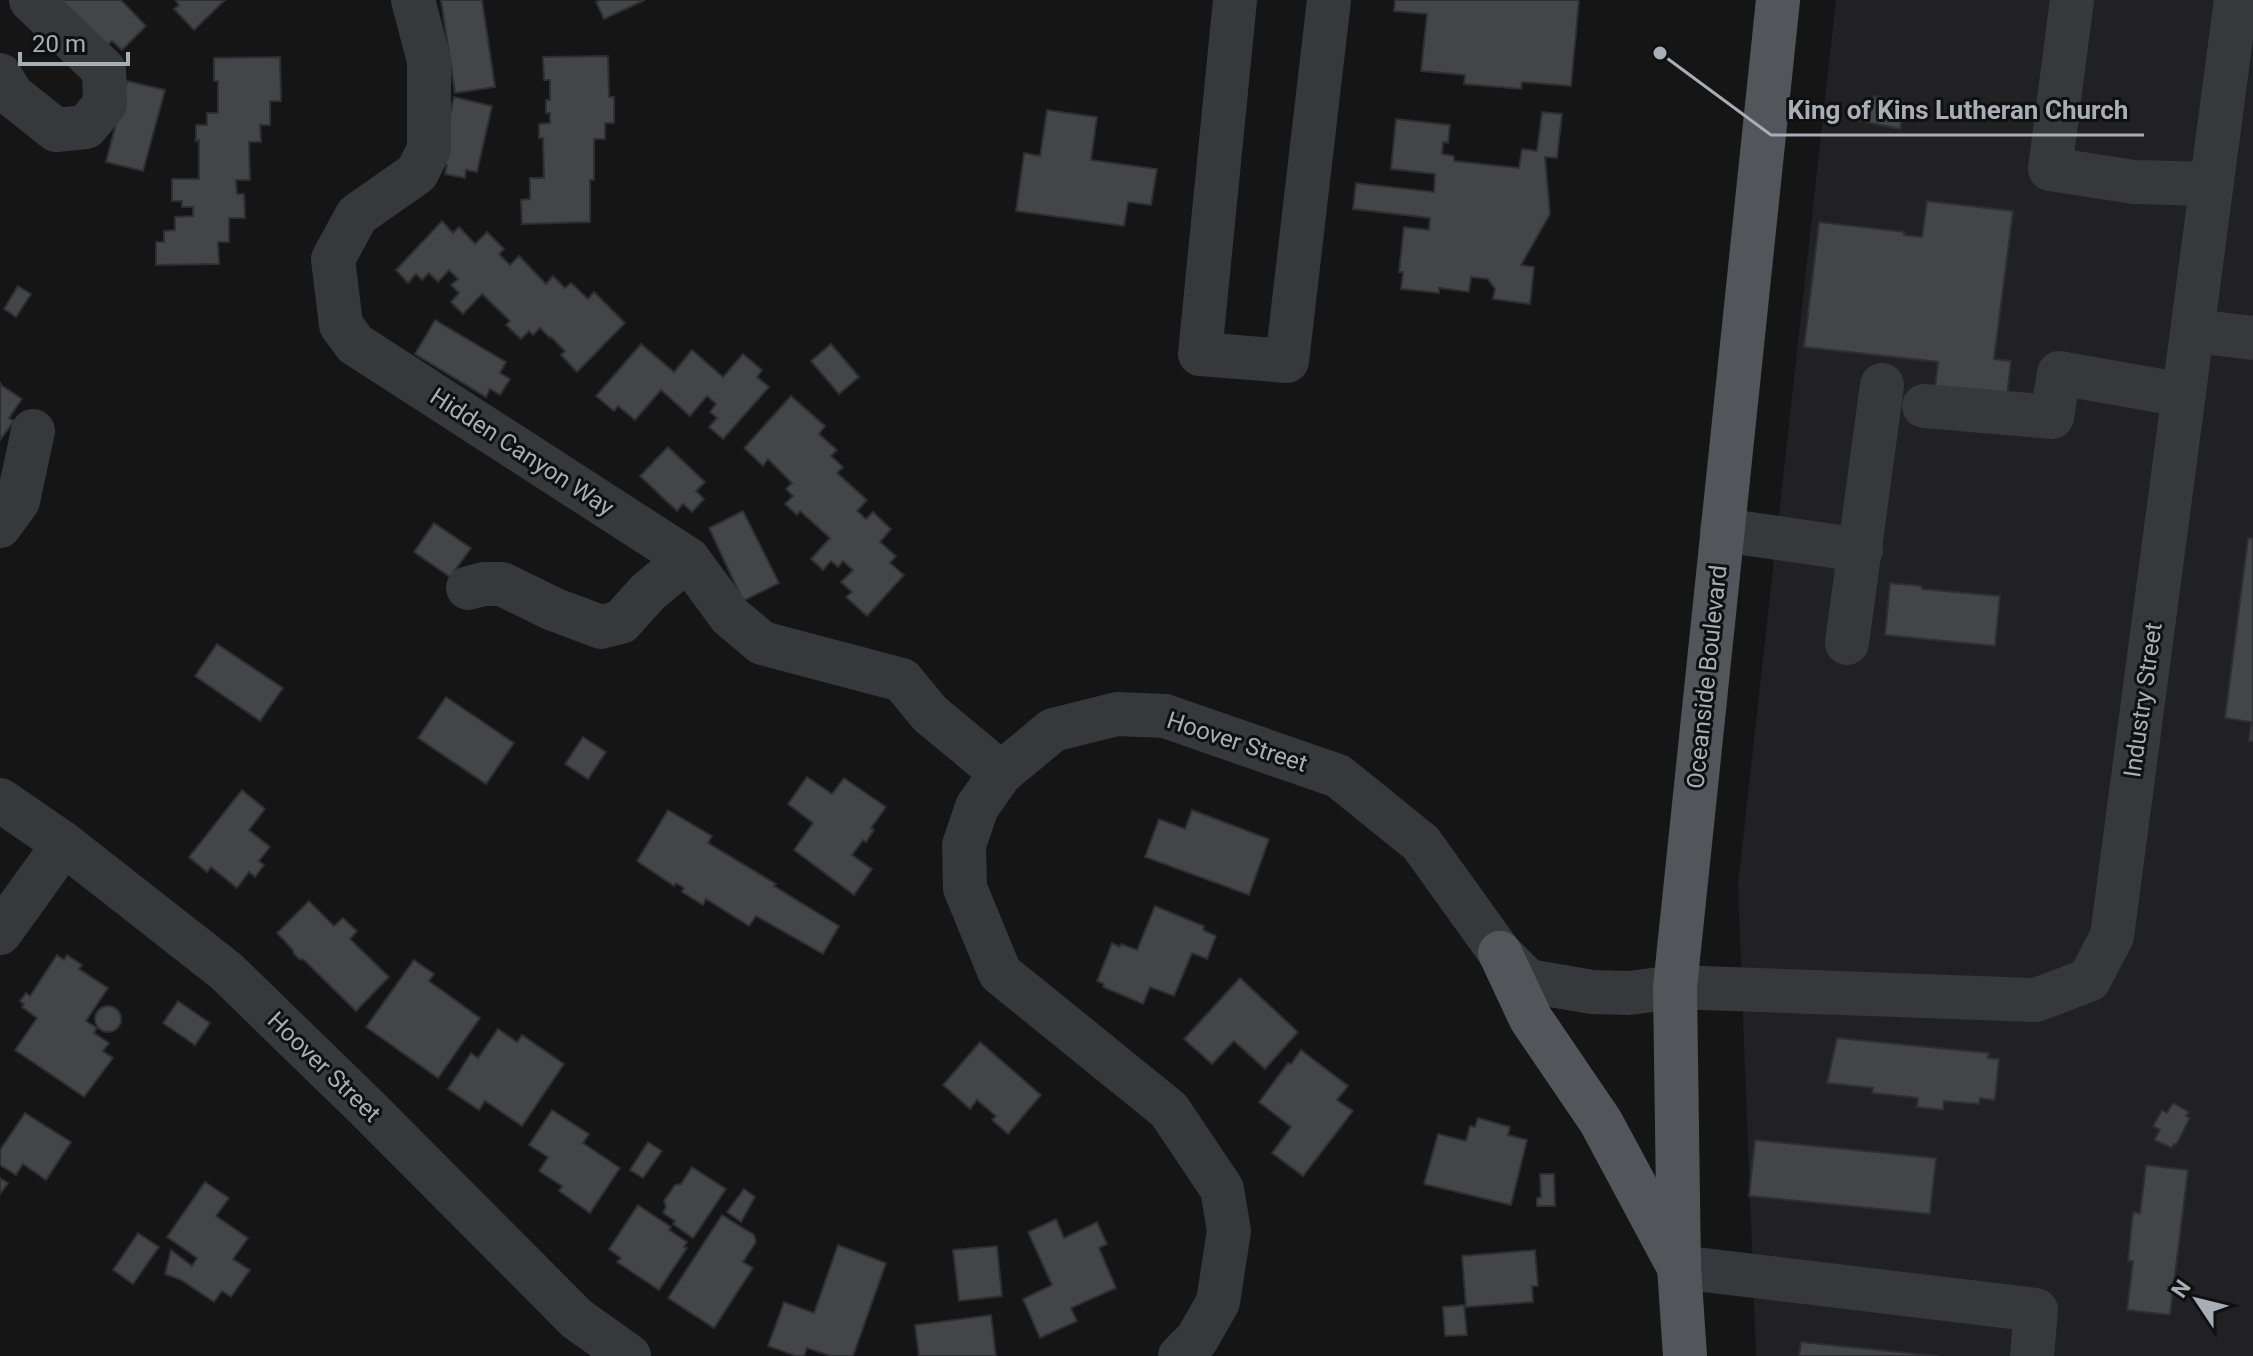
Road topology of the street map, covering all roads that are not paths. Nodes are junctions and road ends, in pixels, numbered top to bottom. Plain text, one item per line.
1 (31, 0) edge
2 (413, 0) edge
3 (1235, 0) edge
4 (1329, 0) edge
5 (1778, 0) edge
6 (2072, 0) edge
7 (2236, 0) edge
8 (0, 75) edge
9 (2211, 184) junction
10 (2193, 331) junction
11 (2253, 338) edge
12 (1882, 385) dead end
13 (2183, 395) junction
14 (1924, 406) dead end
15 (33, 431) dead end
16 (0, 526) edge
17 (1722, 530) junction
18 (1861, 550) junction
19 (688, 559) junction
20 (468, 588) dead end
21 (1847, 643) dead end
22 (1001, 773) junction
23 (0, 800) edge
24 (64, 844) junction
25 (0, 933) edge
26 (1500, 953) junction
27 (1675, 987) junction
28 (1679, 1267) junction
29 (629, 1356) edge
30 (1180, 1356) edge
31 (1685, 1356) edge
32 (2032, 1356) edge

1 - 8 street
2 - 19 street, Hidden Canyon Way
3 - 4 street
5 - 17 main road, Oceanside Boulevard
6 - 9 street
7 - 9 street, Industry Street
9 - 10 street, Industry Street
10 - 11 street
10 - 13 street, Industry Street
12 - 18 street
13 - 14 street
13 - 27 street, Industry Street
15 - 16 street
17 - 18 street
17 - 27 main road, Oceanside Boulevard
18 - 21 street
19 - 20 street
19 - 22 street, Hidden Canyon Way
22 - 26 street, Hoover Street
22 - 30 street, Hoover Street
23 - 24 street, Hoover Street
24 - 25 street
24 - 29 street, Hoover Street
26 - 27 street, Hoover Street
26 - 28 main road
27 - 28 main road, Oceanside Boulevard
28 - 31 main road, Oceanside Boulevard
28 - 32 street

